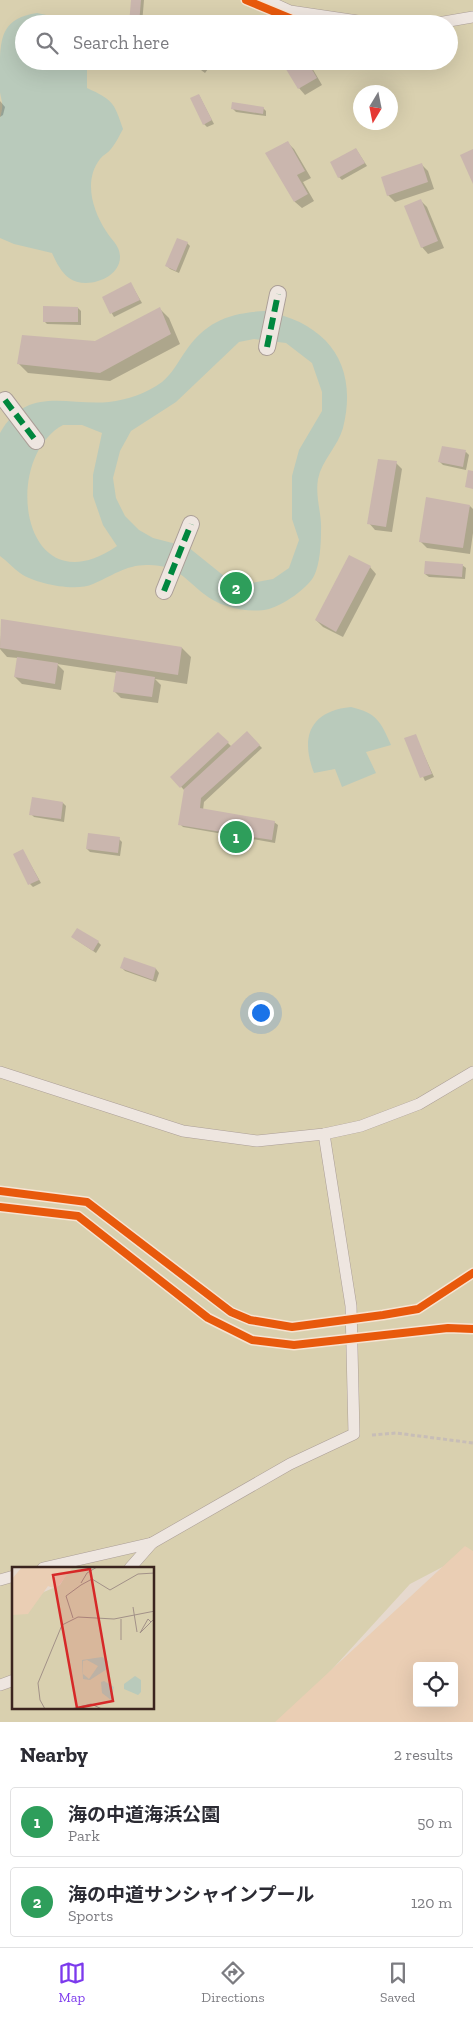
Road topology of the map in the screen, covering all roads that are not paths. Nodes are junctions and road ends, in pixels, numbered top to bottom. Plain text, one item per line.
1 (266, 0) edge
2 (317, 15) edge
3 (473, 17) edge
4 (458, 20) edge
5 (277, 299) dead end
6 (267, 343) dead end
7 (9, 404) dead end
8 (33, 438) dead end
9 (189, 531) dead end
10 (167, 584) dead end
11 (0, 1072) edge
12 (473, 1072) edge
13 (324, 1134) junction
14 (152, 1543) junction
15 (47, 1567) edge
16 (131, 1567) edge
17 (12, 1681) edge
18 (0, 1685) edge

1 - 2 lane
3 - 4 lane
5 - 6 street
7 - 8 street
9 - 10 street
11 - 13 lane
12 - 13 lane
13 - 14 lane
14 - 15 lane
14 - 16 lane
17 - 18 lane

